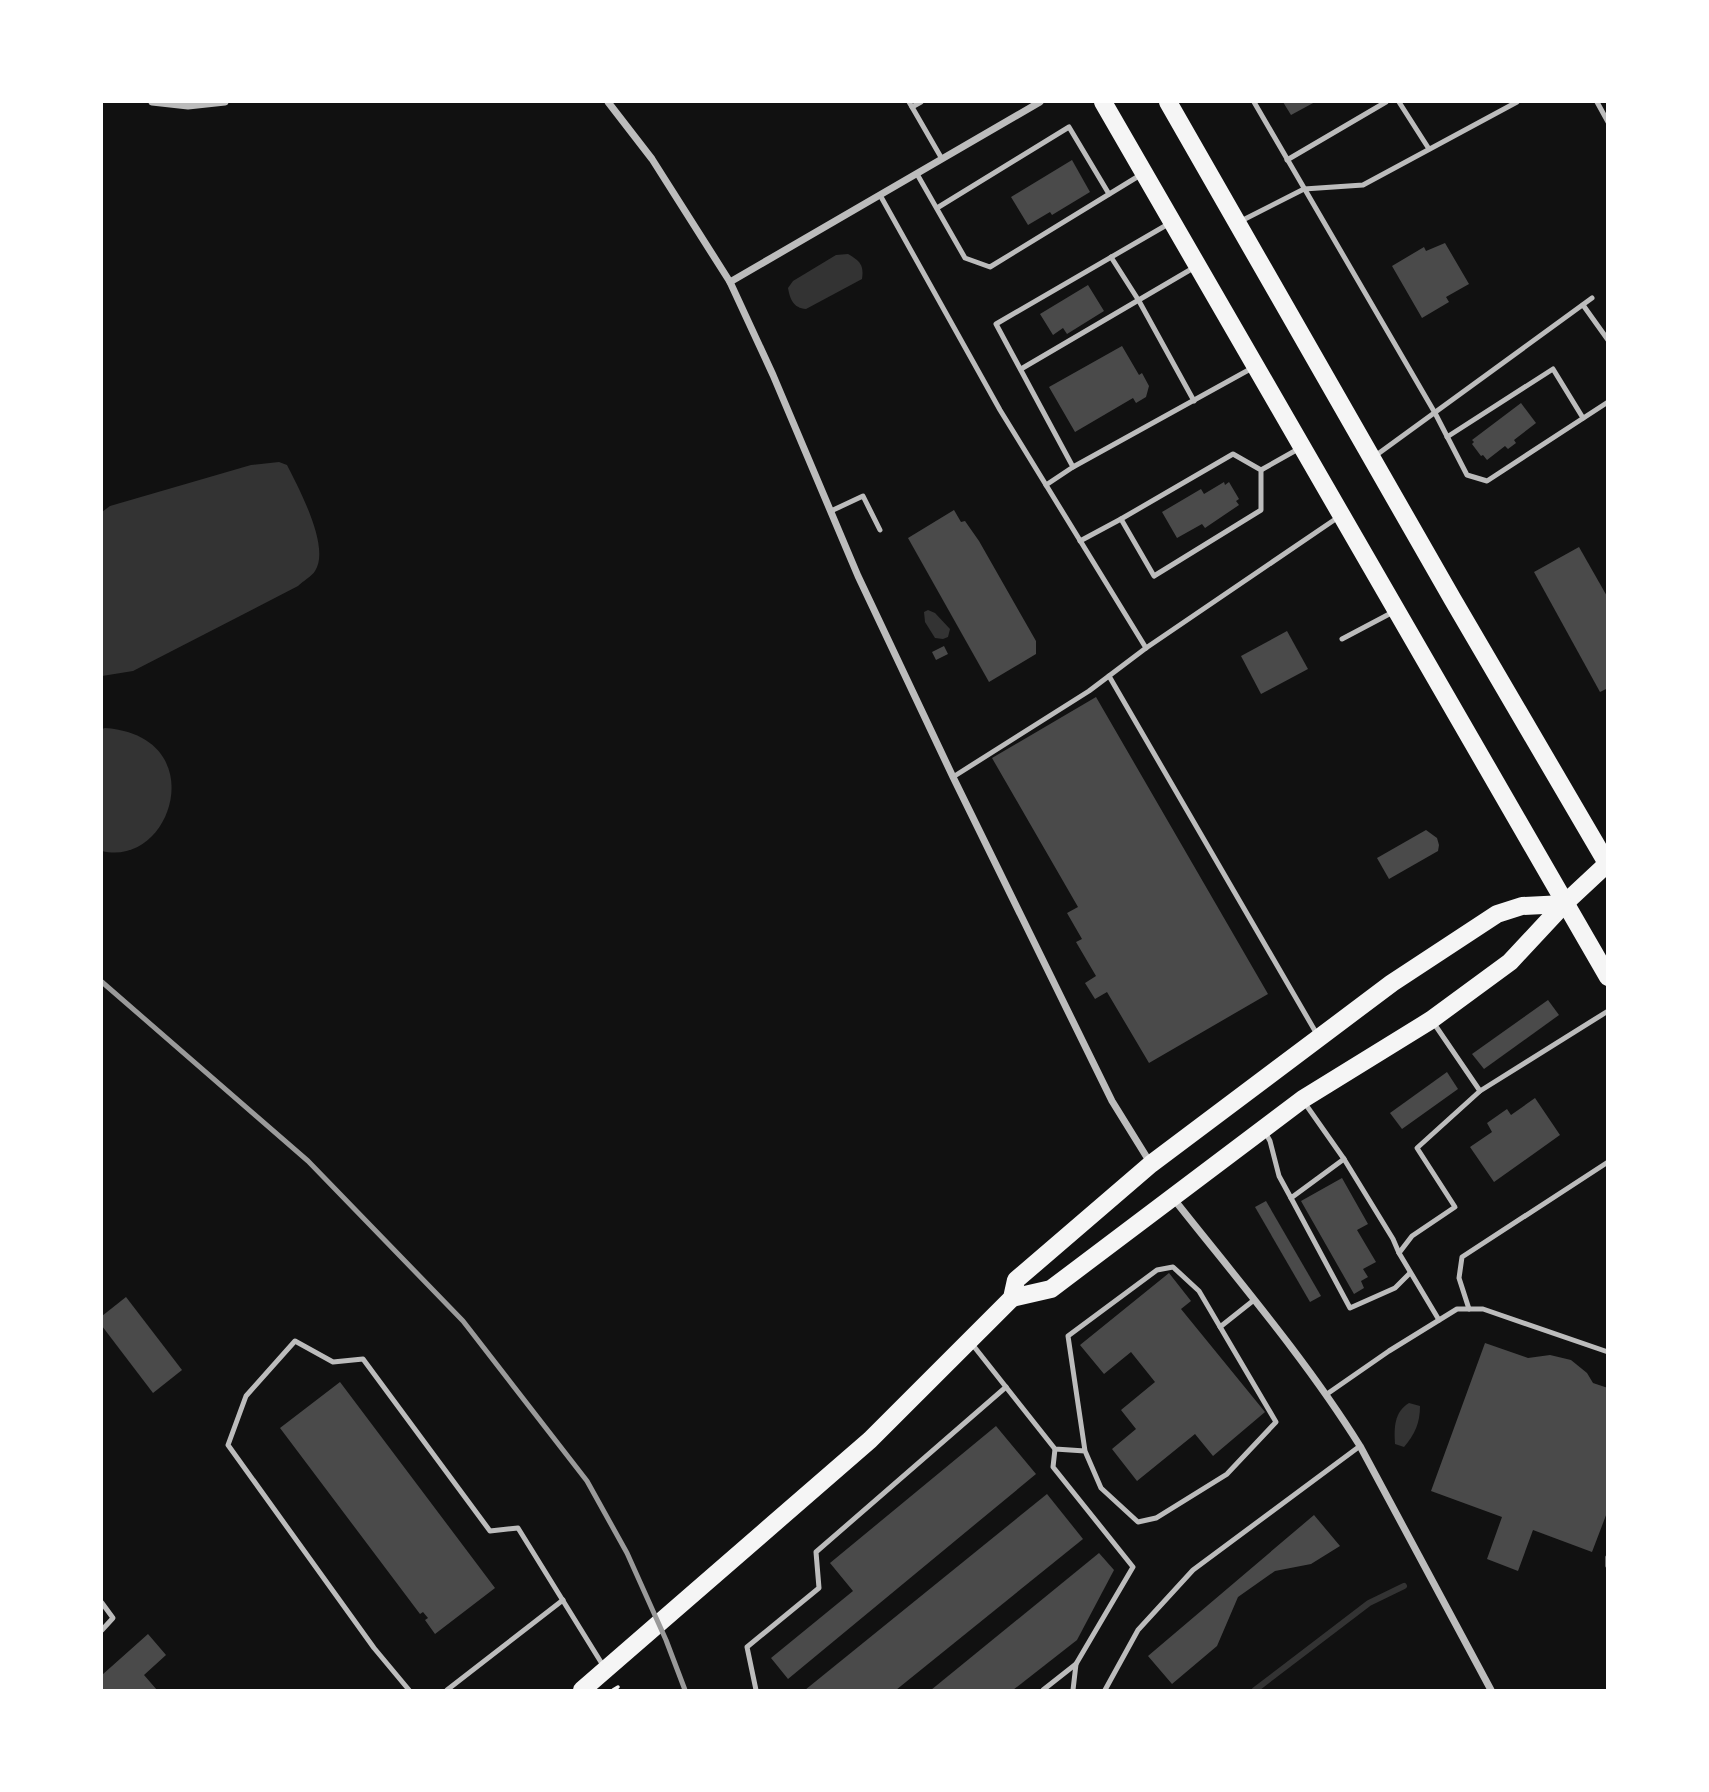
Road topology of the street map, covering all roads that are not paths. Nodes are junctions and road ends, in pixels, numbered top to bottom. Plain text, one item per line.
1 (152, 102) edge
2 (225, 102) edge
3 (608, 102) edge
4 (921, 102) edge
5 (1040, 102) edge
6 (1103, 102) edge
7 (1168, 102) edge
8 (1254, 102) edge
9 (1386, 102) edge
10 (1399, 102) edge
11 (1517, 102) edge
12 (1597, 102) edge
13 (911, 104) edge
14 (1608, 122) edge
15 (1429, 149) junction
16 (942, 159) junction
17 (1287, 160) junction
18 (1144, 173) junction
19 (917, 174) junction
20 (1304, 189) junction
21 (1109, 194) junction
22 (880, 195) junction
23 (937, 208) junction
24 (1173, 221) junction
25 (1238, 222) junction
26 (1111, 257) junction
27 (1198, 265) junction
28 (730, 282) junction
29 (1592, 298) dead end
30 (1139, 301) junction
31 (1583, 305) junction
32 (1608, 340) edge
33 (1256, 366) junction
34 (1021, 369) junction
35 (1194, 401) junction
36 (1608, 402) edge
37 (1435, 413) junction
38 (1583, 418) junction
39 (1447, 437) junction
40 (1303, 446) junction
41 (1373, 458) junction
42 (1073, 467) junction
43 (1261, 470) junction
44 (1046, 485) junction
45 (831, 511) junction
46 (1342, 514) junction
47 (1121, 519) junction
48 (880, 530) dead end
49 (1080, 541) junction
50 (1397, 610) junction
51 (1342, 639) dead end
52 (1146, 648) junction
53 (1109, 676) junction
54 (953, 778) junction
55 (1607, 864) edge
56 (1564, 904) junction
57 (1608, 977) edge
58 (1608, 1011) edge
59 (1431, 1020) junction
60 (1319, 1038) junction
61 (1480, 1091) junction
62 (1303, 1099) junction
63 (1263, 1130) junction
64 (1344, 1159) junction
65 (1608, 1162) edge
66 (1151, 1164) junction
67 (1172, 1197) junction
68 (1291, 1198) junction
69 (1399, 1253) junction
70 (1410, 1273) junction
71 (1012, 1298) junction
72 (1254, 1300) junction
73 (1469, 1309) junction
74 (1438, 1320) junction
75 (1220, 1327) junction
76 (971, 1341) junction
77 (1608, 1352) edge
78 (1006, 1387) junction
79 (1326, 1394) junction
80 (1360, 1447) junction
81 (1055, 1449) junction
82 (1085, 1451) junction
83 (1608, 1557) edge
84 (1608, 1566) edge
85 (563, 1600) junction
86 (102, 1603) edge
87 (102, 1630) edge
88 (1076, 1664) junction
89 (608, 1667) junction
90 (409, 1690) edge
91 (447, 1690) edge
92 (582, 1690) edge
93 (756, 1690) edge
94 (1043, 1690) edge
95 (1073, 1690) edge
96 (1105, 1690) edge
97 (1491, 1690) edge

1 - 2 street
3 - 28 street
4 - 13 lane
5 - 16 street
6 - 18 main road
7 - 25 main road
8 - 17 lane
9 - 17 lane
10 - 15 lane
11 - 15 lane
12 - 14 lane
13 - 16 lane
15 - 20 lane
16 - 19 street
17 - 20 lane
18 - 21 lane
18 - 24 main road
19 - 22 street
19 - 23 lane
20 - 25 lane
20 - 37 lane
21 - 23 lane
21 - 23 lane
22 - 28 street
22 - 44 lane
24 - 26 lane
24 - 27 main road
25 - 41 main road
26 - 30 lane
26 - 34 lane
27 - 30 lane
27 - 33 main road
28 - 45 street
29 - 31 lane
30 - 34 lane
30 - 35 lane
31 - 32 lane
31 - 37 lane
33 - 35 lane
33 - 40 main road
34 - 42 lane
35 - 42 lane
36 - 38 lane
37 - 39 lane
37 - 41 lane
38 - 39 lane
38 - 39 lane
40 - 43 lane
40 - 46 main road
41 - 55 main road
42 - 44 lane
43 - 47 lane
43 - 47 lane
44 - 49 lane
45 - 48 lane
45 - 54 street
46 - 50 main road
46 - 52 lane
47 - 49 lane
49 - 52 lane
50 - 51 lane
50 - 56 main road
52 - 53 lane
53 - 54 lane
53 - 60 lane
54 - 66 street
55 - 56 main road
56 - 57 main road
56 - 59 main road
56 - 60 main road
58 - 61 lane
59 - 61 lane
59 - 62 main road
60 - 66 main road
61 - 69 lane
62 - 63 main road
62 - 64 lane
63 - 67 main road
63 - 68 lane
64 - 68 lane
64 - 69 lane
65 - 73 lane
66 - 71 main road
67 - 71 main road
67 - 72 street
68 - 70 lane
69 - 70 lane
70 - 74 lane
71 - 76 main road
72 - 75 lane
72 - 79 street
73 - 74 lane
73 - 77 lane
74 - 79 lane
75 - 82 lane
75 - 82 lane
76 - 78 lane
76 - 89 main road
78 - 81 lane
78 - 93 lane
79 - 80 street
80 - 96 lane
80 - 97 street
81 - 82 lane
81 - 88 lane
83 - 84 lane
85 - 89 lane
85 - 90 lane
85 - 91 lane
86 - 87 lane
88 - 94 lane
88 - 95 lane
89 - 92 main road

